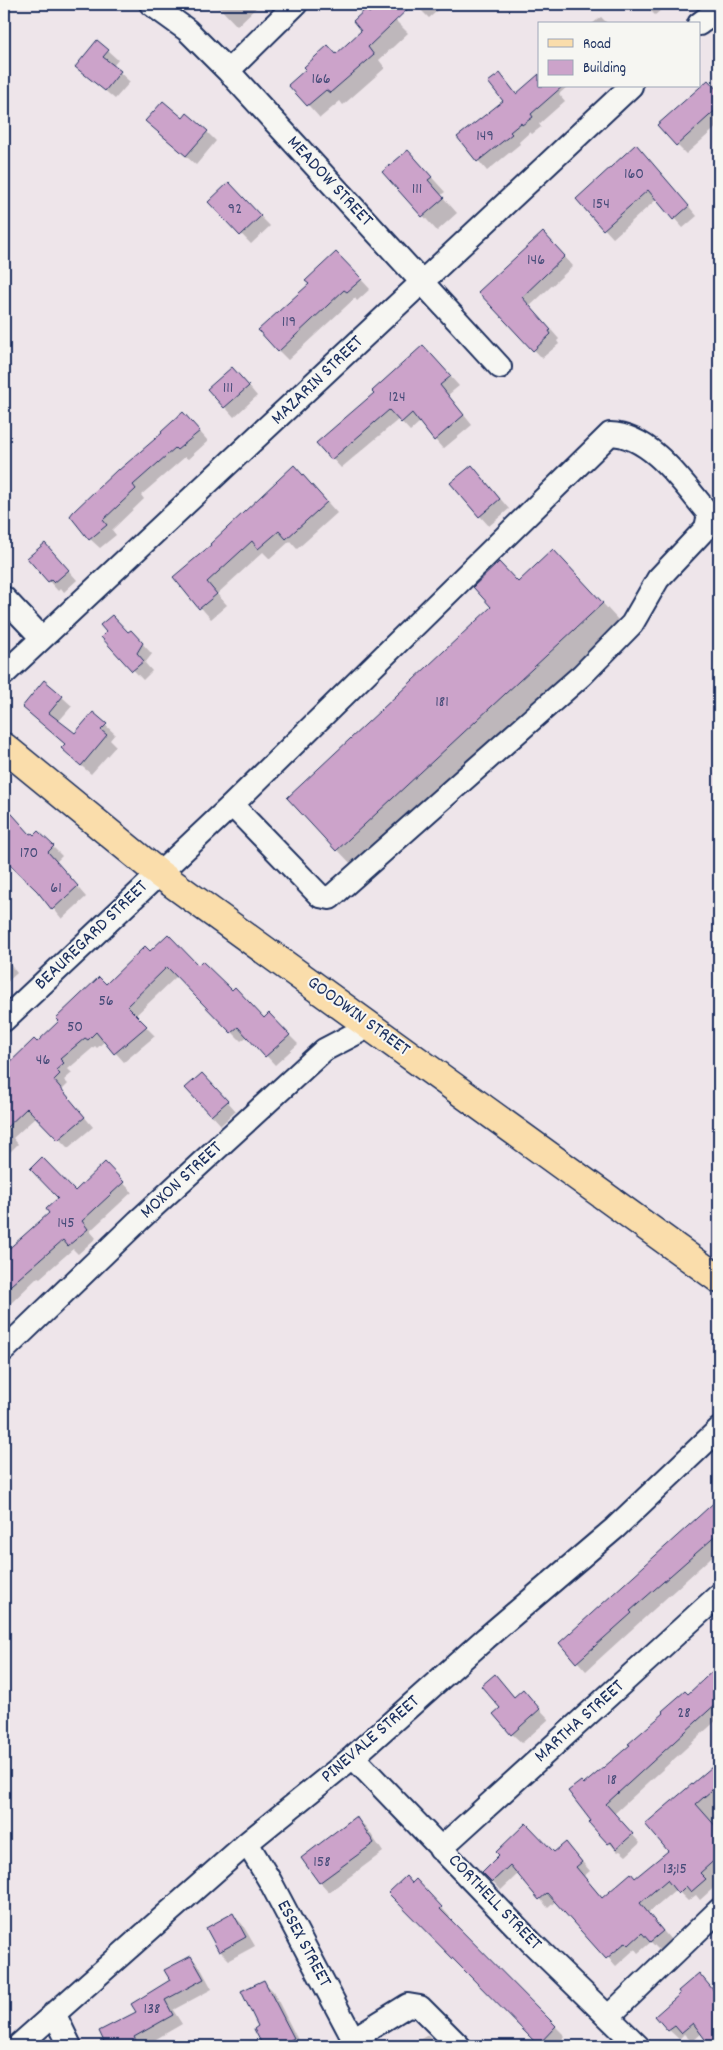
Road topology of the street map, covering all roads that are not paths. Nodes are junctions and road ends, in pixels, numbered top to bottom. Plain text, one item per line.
1 (151, 4) edge
2 (296, 4) edge
3 (719, 9) edge
4 (700, 23) edge
5 (228, 71) junction
6 (629, 88) edge
7 (421, 282) junction
8 (500, 367) dead end
9 (4, 598) edge
10 (42, 638) junction
11 (4, 674) edge
12 (4, 747) edge
13 (232, 805) junction
14 (158, 873) junction
15 (4, 1020) edge
16 (370, 1026) junction
17 (719, 1279) edge
18 (4, 1350) edge
19 (719, 1429) edge
20 (719, 1595) edge
21 (353, 1757) junction
22 (247, 1843) junction
23 (440, 1849) junction
24 (719, 1910) edge
25 (54, 2014) junction
26 (609, 2016) junction
27 (355, 2042) edge
28 (18, 2046) edge
29 (70, 2046) edge
30 (458, 2046) edge
31 (638, 2046) edge

1 - 5 street, MEADOW STREET
2 - 5 street
3 - 4 street
5 - 7 street, MEADOW STREET
6 - 7 street, MAZARIN STREET
7 - 8 street, MEADOW STREET
7 - 10 street, MAZARIN STREET
9 - 10 street
10 - 11 street, MAZARIN STREET
12 - 14 main road, GOODWIN STREET
13 - 13 street, BEAUREGARD STREET
13 - 14 street, BEAUREGARD STREET
14 - 15 street, BEAUREGARD STREET
14 - 16 main road, GOODWIN STREET
16 - 17 main road, GOODWIN STREET
16 - 18 street, MOXON STREET
19 - 21 street, PINEVALE STREET
20 - 23 street, MARTHA STREET
21 - 22 street, PINEVALE STREET
21 - 23 street, CORTHELL STREET
22 - 25 street, PINEVALE STREET
22 - 27 street, ESSEX STREET
23 - 26 street, CORTHELL STREET
24 - 26 street
25 - 28 street, PINEVALE STREET
25 - 29 street
26 - 31 street, CORTHELL STREET
27 - 30 street

